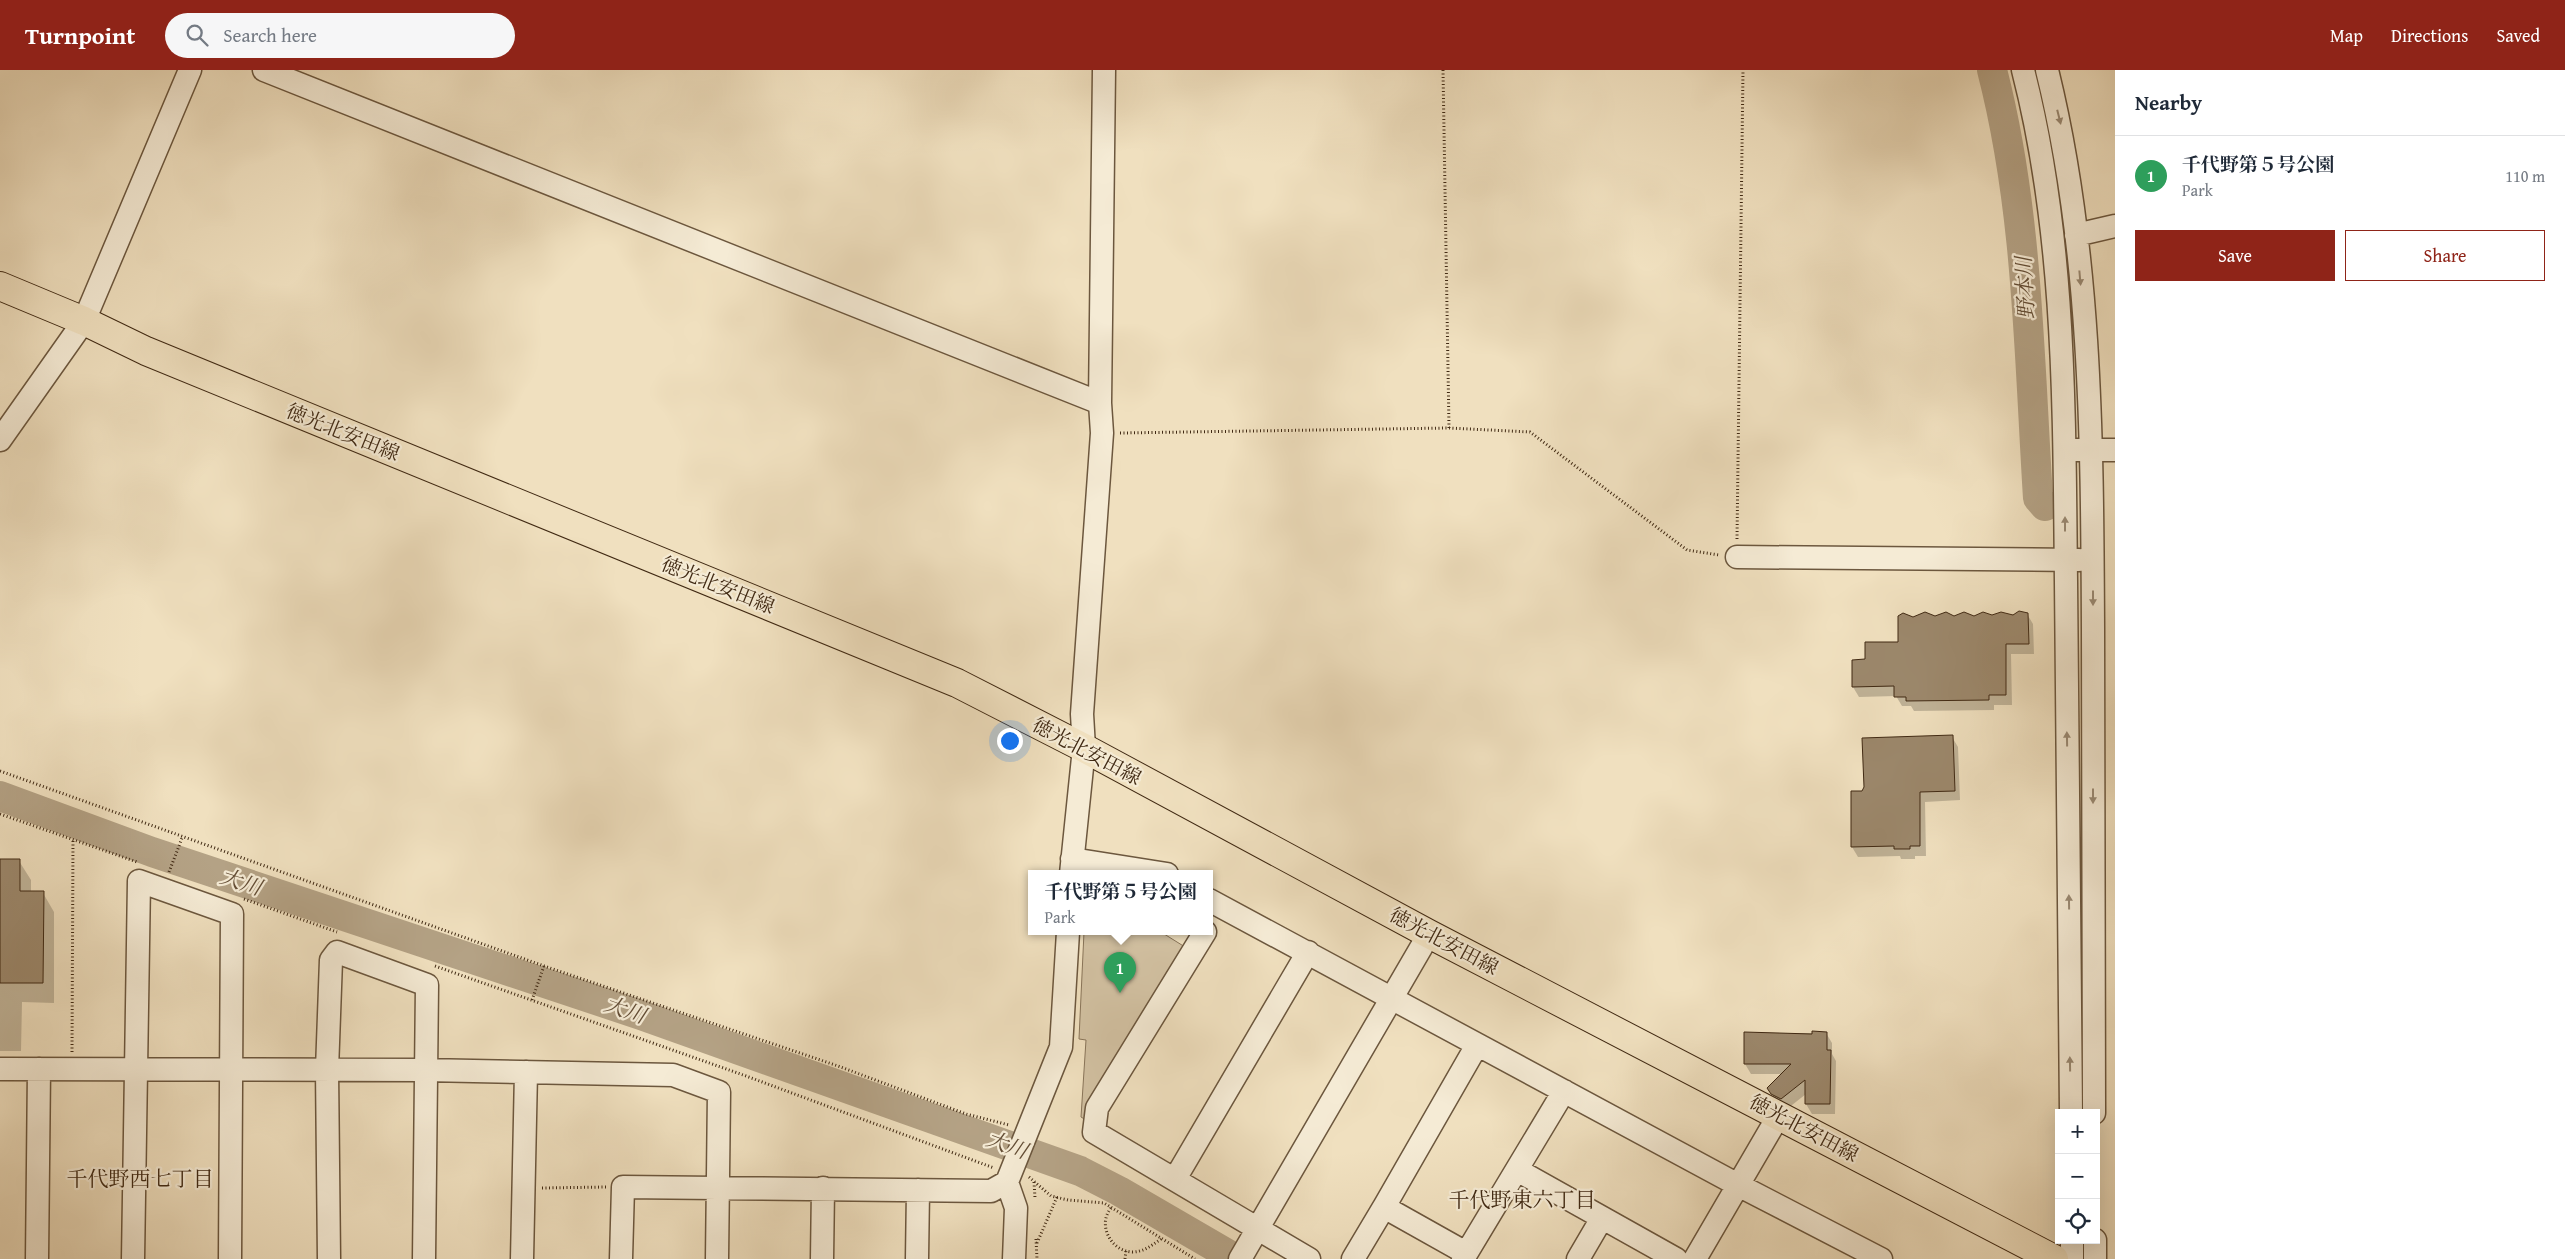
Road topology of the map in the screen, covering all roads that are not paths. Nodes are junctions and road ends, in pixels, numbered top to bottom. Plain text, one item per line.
1 (190, 70) edge
2 (264, 70) edge
3 (1104, 70) edge
4 (2023, 70) edge
5 (2047, 70) edge
6 (2115, 226) edge
7 (2076, 235) junction
8 (0, 286) edge
9 (84, 321) junction
10 (1100, 404) junction
11 (0, 440) edge
12 (2065, 450) junction
13 (2090, 450) junction
14 (2115, 450) edge
15 (1737, 558) road end
16 (2065, 559) junction
17 (2092, 561) junction
18 (1084, 748) junction
19 (1071, 867) edge
20 (1112, 870) edge
21 (1213, 911) edge
22 (1428, 934) junction
23 (1068, 935) edge
24 (1203, 935) edge
25 (1308, 952) junction
26 (1392, 998) junction
27 (1477, 1045) junction
28 (0, 1069) edge
29 (39, 1069) junction
30 (136, 1070) junction
31 (232, 1070) junction
32 (327, 1070) junction
33 (425, 1070) junction
34 (526, 1072) junction
35 (1564, 1091) junction
36 (2071, 1109) edge
37 (2094, 1109) edge
38 (1779, 1115) junction
39 (1517, 1170) junction
40 (1011, 1174) junction
41 (1175, 1179) junction
42 (1738, 1185) junction
43 (718, 1187) junction
44 (822, 1188) junction
45 (918, 1190) junction
46 (1384, 1207) junction
47 (1602, 1218) junction
48 (1256, 1233) junction
49 (2072, 1244) edge
50 (2095, 1244) edge
51 (1465, 1256) edge
52 (37, 1259) edge
53 (133, 1259) edge
54 (230, 1259) edge
55 (329, 1259) edge
56 (424, 1259) edge
57 (522, 1259) edge
58 (621, 1259) edge
59 (717, 1259) edge
60 (822, 1259) edge
61 (917, 1259) edge
62 (1014, 1259) edge
63 (1240, 1259) edge
64 (1309, 1259) edge
65 (1353, 1259) edge
66 (1578, 1259) edge
67 (1676, 1259) edge
68 (1695, 1259) edge
69 (1881, 1259) edge
70 (2054, 1259) edge
71 (2072, 1259) edge
72 (2095, 1259) edge

1 - 9 street
2 - 10 street
3 - 10 street
4 - 12 street
5 -> 7 street
6 - 7 street
7 -> 13 street
8 - 9 main road, 徳光北安田線
9 - 11 street
9 - 18 main road, 徳光北安田線
10 - 18 street
12 - 13 street
16 -> 12 street
13 - 14 street
13 - 17 street
15 - 16 street
16 - 17 street
36 -> 16 street
17 -> 37 street
18 - 19 street
18 - 22 main road, 徳光北安田線
19 - 20 street
21 - 25 street
22 - 26 street
22 - 38 main road, 徳光北安田線
23 - 40 street
24 - 41 street
25 - 26 street
25 - 41 street
26 - 27 street
26 - 48 street
27 - 35 street
27 - 46 street
28 - 29 street
29 - 30 street
29 - 52 street
30 - 31 street
30 - 31 street
30 - 53 street
31 - 32 street
31 - 54 street
32 - 33 street
32 - 33 street
32 - 55 street
33 - 34 street
33 - 56 street
34 - 43 street
34 - 57 street
35 - 39 street
35 - 42 street
38 - 42 street
38 - 70 main road, 徳光北安田線
39 - 47 street
39 - 51 street
40 - 45 street
40 - 62 street
41 - 48 street
42 - 68 street
42 - 69 street
43 - 44 street
43 - 58 street
43 - 59 street
44 - 45 street
44 - 60 street
45 - 61 street
46 - 51 street
46 - 65 street
47 - 66 street
47 - 67 street
48 - 63 street
48 - 64 street
49 - 71 street
50 - 72 street

